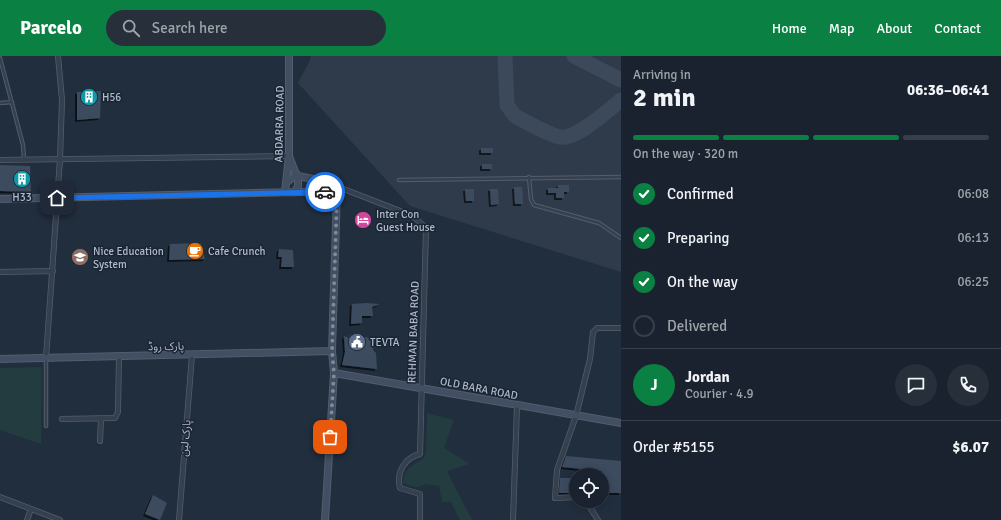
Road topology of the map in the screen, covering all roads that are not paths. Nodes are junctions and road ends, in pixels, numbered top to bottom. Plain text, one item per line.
1 (58, 56) edge
2 (290, 56) edge
3 (0, 58) edge
4 (12, 102) junction
5 (0, 103) edge
6 (289, 156) junction
7 (60, 158) junction
8 (24, 159) junction
9 (0, 160) edge
10 (298, 176) junction
11 (621, 177) edge
12 (529, 178) junction
13 (400, 180) dead end
14 (286, 183) junction
15 (336, 186) junction
16 (285, 192) junction
17 (294, 192) junction
18 (337, 195) junction
19 (57, 198) junction
20 (0, 199) edge
21 (621, 238) edge
22 (54, 271) junction
23 (0, 272) edge
24 (621, 328) edge
25 (332, 351) junction
26 (192, 355) junction
27 (119, 357) junction
28 (46, 358) junction
29 (0, 359) edge
30 (334, 373) junction
31 (421, 387) junction
32 (517, 406) junction
33 (576, 416) junction
34 (62, 419) dead end
35 (101, 419) junction
36 (621, 423) edge
37 (46, 426) dead end
38 (100, 441) dead end
39 (0, 497) edge
40 (569, 498) edge
41 (590, 508) edge
42 (31, 509) junction
43 (27, 520) edge
44 (60, 520) edge
45 (179, 520) edge
46 (325, 520) edge
47 (420, 520) edge
48 (513, 520) edge
49 (598, 520) edge

1 - 7 street
2 - 6 street, ABDARRA ROAD
3 - 4 lane
4 - 5 lane
4 - 8 lane
6 - 7 street
6 - 10 street
6 - 14 street, ABDARRA ROAD
7 - 8 street
7 - 19 street
8 - 9 street
10 - 14 street
10 - 15 street
10 - 17 street
11 - 12 lane
12 - 13 lane
12 - 21 lane
14 - 16 street, ABDARRA ROAD
15 - 18 street
15 - 31 street, REHMAN BABA ROAD
16 - 17 street
16 - 19 street
17 - 18 street
18 - 25 street
19 - 20 street
19 - 22 street
22 - 23 street
22 - 28 street
24 - 33 street
25 - 26 street, پارک روڈ
25 - 30 street
26 - 27 street, پارک روڈ
26 - 45 street, پارک لین
27 - 28 street, پارک روڈ
27 - 35 street
28 - 29 street, پارک روڈ
28 - 37 lane
30 - 31 street, OLD BARA ROAD
30 - 46 street
31 - 32 street, OLD BARA ROAD
31 - 47 street, REHMAN BABA ROAD
32 - 33 street, OLD BARA ROAD
32 - 48 street
33 - 36 street, OLD BARA ROAD
33 - 40 street
34 - 35 street
35 - 38 street
39 - 42 street
41 - 49 street
42 - 43 street
42 - 44 street

